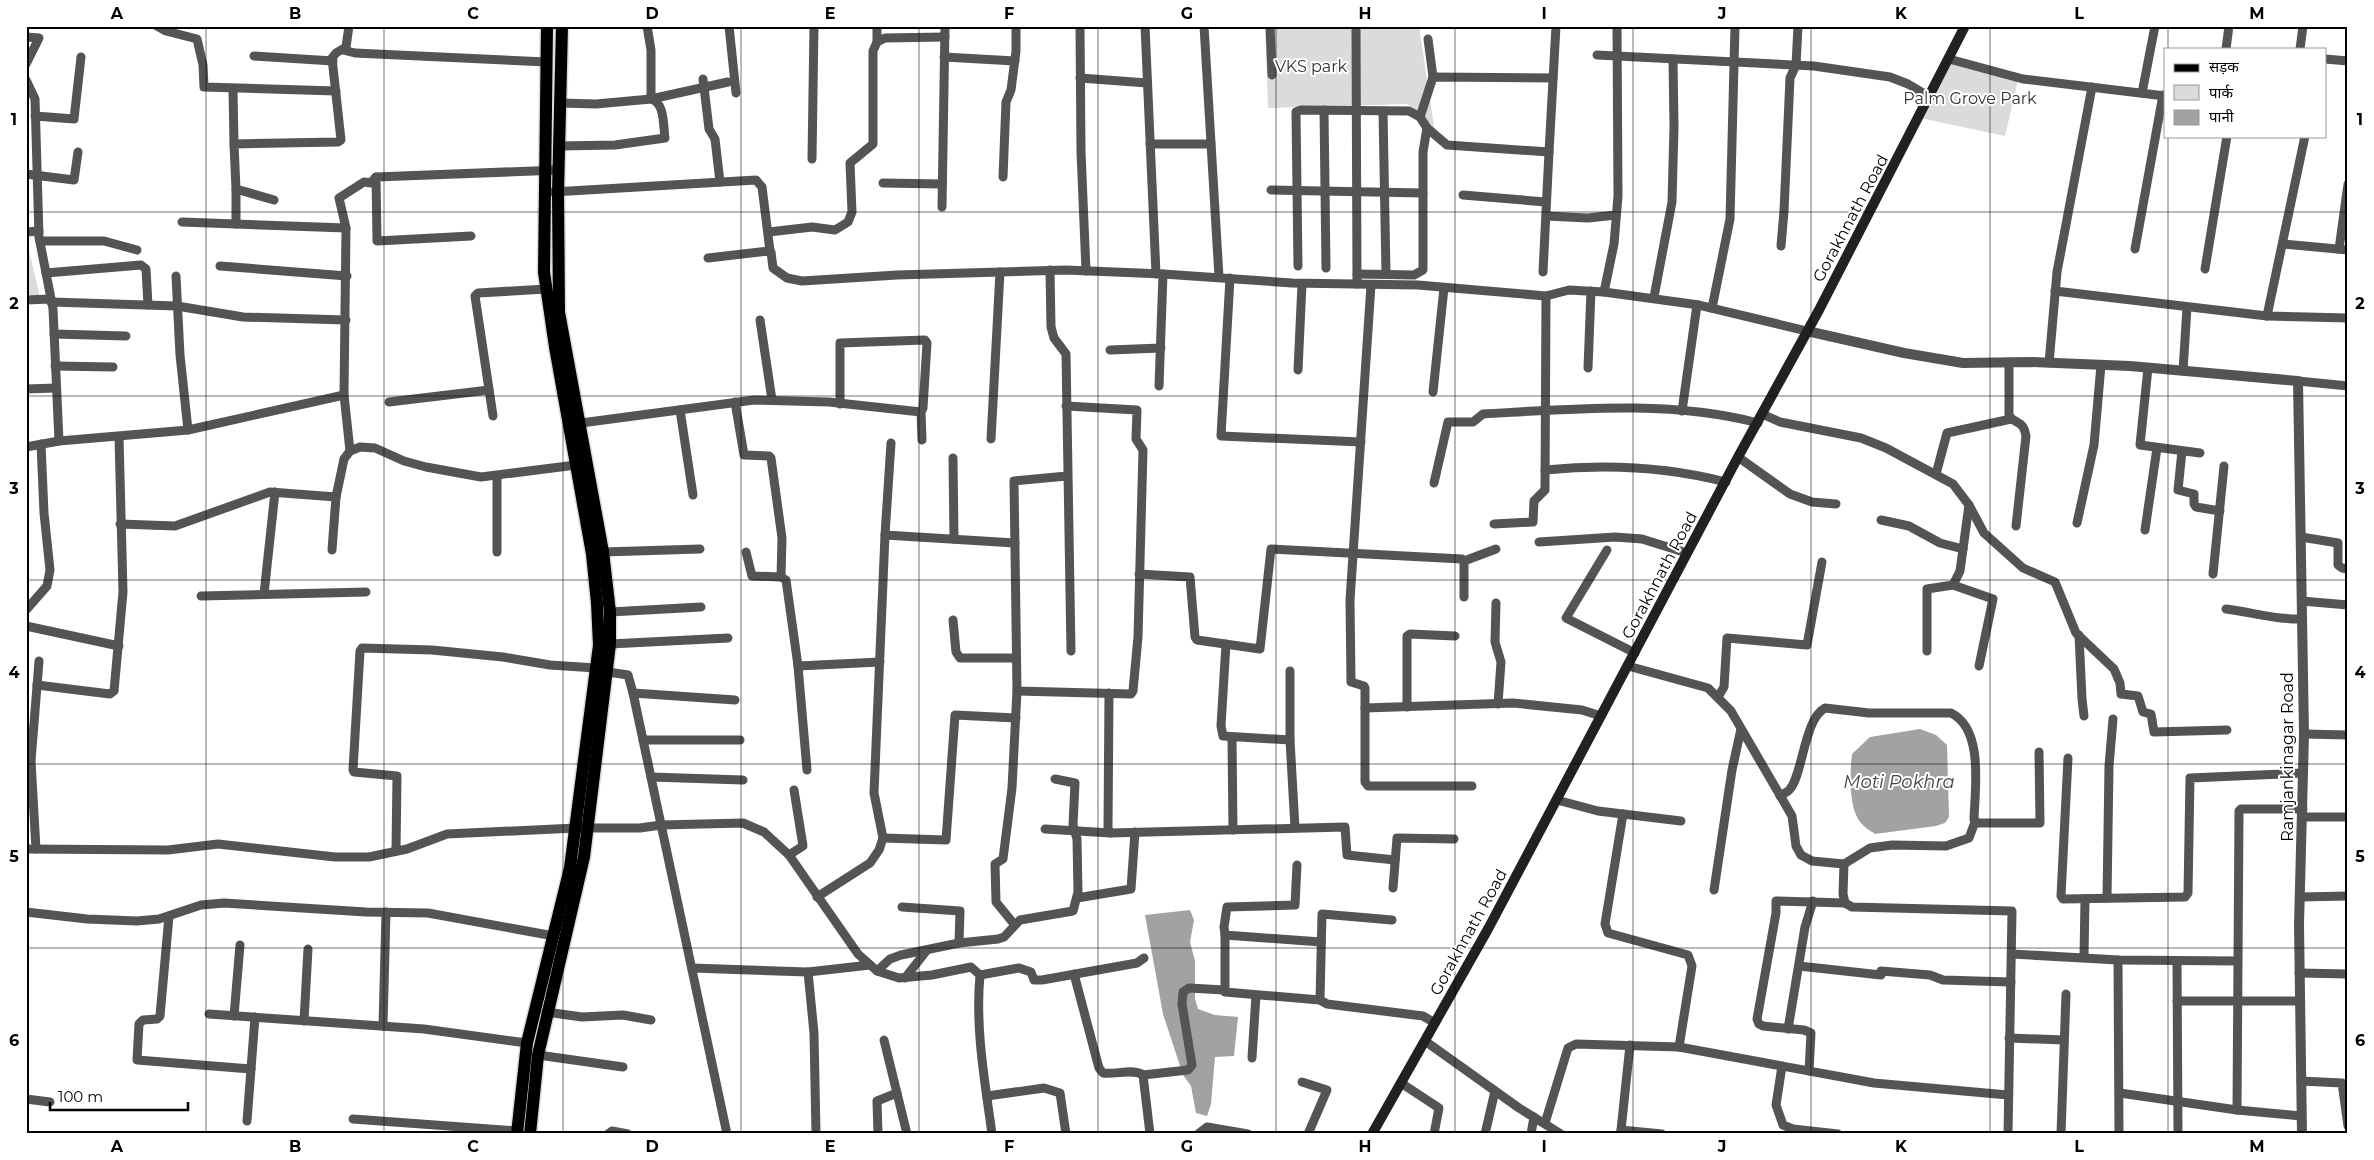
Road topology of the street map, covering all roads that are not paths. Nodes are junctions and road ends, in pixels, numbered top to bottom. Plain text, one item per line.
1 (157, 26) edge
2 (349, 26) edge
3 (548, 26) edge
4 (562, 26) edge
5 (647, 26) edge
6 (729, 26) edge
7 (814, 26) edge
8 (877, 26) edge
9 (945, 26) edge
10 (1016, 26) edge
11 (1080, 26) edge
12 (1145, 26) edge
13 (1204, 26) edge
14 (1270, 26) edge
15 (1356, 26) edge
16 (1556, 26) edge
17 (1617, 26) edge
18 (1734, 26) edge
19 (1798, 26) edge
20 (1965, 26) edge
21 (2155, 26) edge
22 (2229, 26) edge
23 (2303, 26) edge
24 (26, 37) edge
25 (944, 37) junction
26 (1428, 39) dead end
27 (877, 42) junction
28 (2226, 48) edge
29 (2300, 48) edge
30 (344, 50) junction
31 (1597, 55) dead end
32 (254, 56) dead end
33 (1616, 56) junction
34 (81, 57) dead end
35 (944, 57) junction
36 (1673, 59) junction
37 (1949, 59) junction
38 (2326, 59) edge
39 (332, 61) junction
40 (1015, 61) junction
41 (2348, 61) edge
42 (547, 62) junction
43 (1734, 62) junction
44 (26, 64) edge
45 (1796, 65) junction
46 (1272, 75) dead end
47 (1432, 77) junction
48 (1080, 78) junction
49 (1553, 78) junction
50 (26, 80) edge
51 (728, 82) dead end
52 (704, 83) junction
53 (1147, 83) junction
54 (2092, 87) junction
55 (233, 90) junction
56 (336, 91) junction
57 (736, 93) dead end
58 (2142, 93) junction
59 (2164, 96) edge
60 (1930, 97) junction
61 (651, 99) junction
62 (560, 103) junction
63 (1324, 110) junction
64 (1356, 110) junction
65 (1383, 111) junction
66 (35, 116) junction
67 (1420, 117) junction
68 (1427, 128) junction
69 (2227, 138) edge
70 (2305, 138) edge
71 (234, 144) junction
72 (1150, 144) junction
73 (1211, 144) junction
74 (560, 146) junction
75 (78, 152) dead end
76 (1549, 152) junction
77 (812, 159) dead end
78 (546, 169) junction
79 (559, 170) junction
80 (26, 174) edge
81 (37, 175) junction
82 (1002, 177) dead end
83 (376, 178) junction
84 (720, 182) junction
85 (883, 183) dead end
86 (942, 184) junction
87 (2348, 184) edge
88 (236, 189) junction
89 (1271, 190) dead end
90 (1295, 190) junction
91 (1325, 190) junction
92 (552, 192) junction
93 (1356, 192) junction
94 (1384, 193) junction
95 (1423, 193) junction
96 (1463, 195) dead end
97 (274, 200) dead end
98 (1546, 202) junction
99 (942, 207) dead end
100 (1616, 215) junction
101 (1546, 216) junction
102 (182, 222) dead end
103 (236, 224) junction
104 (346, 228) junction
105 (39, 231) junction
106 (26, 232) edge
107 (769, 232) junction
108 (470, 236) dead end
109 (40, 241) junction
110 (2283, 244) junction
111 (1781, 246) dead end
112 (2135, 249) dead end
113 (137, 250) dead end
114 (2344, 250) edge
115 (770, 251) junction
116 (708, 258) dead end
117 (220, 266) dead end
118 (1298, 266) dead end
119 (1326, 268) dead end
120 (2205, 268) dead end
121 (1050, 270) junction
122 (1086, 271) junction
123 (1000, 272) junction
124 (1543, 272) dead end
125 (46, 273) junction
126 (1160, 274) junction
127 (1357, 274) junction
128 (1386, 274) junction
129 (176, 276) dead end
130 (347, 276) junction
131 (1219, 277) junction
132 (1230, 278) junction
133 (1302, 284) junction
134 (1357, 284) junction
135 (1371, 285) junction
136 (1444, 288) junction
137 (546, 289) junction
138 (1591, 291) junction
139 (2055, 291) junction
140 (1604, 292) junction
141 (1546, 296) junction
142 (1654, 297) junction
143 (26, 300) edge
144 (51, 300) junction
145 (148, 305) junction
146 (1697, 305) junction
147 (177, 306) junction
148 (2188, 307) junction
149 (1712, 308) junction
150 (2267, 316) junction
151 (2348, 318) edge
152 (346, 320) junction
153 (760, 320) dead end
154 (1807, 331) junction
155 (54, 334) junction
156 (126, 336) dead end
157 (1161, 348) junction
158 (1110, 350) dead end
159 (2009, 362) junction
160 (2049, 363) junction
161 (2100, 365) junction
162 (55, 366) junction
163 (113, 367) dead end
164 (1588, 368) dead end
165 (2148, 368) junction
166 (1298, 370) dead end
167 (2183, 370) junction
168 (2298, 381) junction
169 (1160, 386) dead end
170 (2348, 386) edge
171 (56, 388) junction
172 (26, 389) edge
173 (489, 390) junction
174 (1433, 392) dead end
175 (344, 395) junction
176 (772, 400) junction
177 (389, 402) dead end
178 (735, 402) junction
179 (840, 404) junction
180 (1066, 406) junction
181 (680, 410) junction
182 (1545, 411) junction
183 (1682, 411) junction
184 (921, 412) junction
185 (493, 416) dead end
186 (1760, 418) junction
187 (2011, 419) junction
188 (580, 423) junction
189 (188, 430) junction
190 (119, 437) junction
191 (991, 439) dead end
192 (922, 440) dead end
193 (59, 441) junction
194 (1361, 442) junction
195 (41, 444) junction
196 (891, 444) dead end
197 (26, 447) edge
198 (2157, 448) junction
199 (350, 451) junction
200 (2182, 451) junction
201 (2200, 452) dead end
202 (1738, 457) junction
203 (953, 458) dead end
204 (576, 465) junction
205 (2224, 466) dead end
206 (1545, 470) junction
207 (1936, 474) junction
208 (497, 476) junction
209 (1067, 476) junction
210 (1726, 482) junction
211 (1434, 483) dead end
212 (275, 492) junction
213 (693, 495) dead end
214 (336, 497) junction
215 (1836, 504) dead end
216 (1969, 505) junction
217 (2220, 511) junction
218 (1881, 520) dead end
219 (2077, 523) dead end
220 (120, 524) junction
221 (1494, 524) dead end
222 (2016, 526) dead end
223 (2145, 530) dead end
224 (885, 535) junction
225 (2301, 538) junction
226 (954, 539) junction
227 (1539, 542) dead end
228 (1015, 543) junction
229 (700, 549) dead end
230 (1496, 549) dead end
231 (1963, 549) junction
232 (332, 550) dead end
233 (1607, 550) dead end
234 (497, 552) dead end
235 (603, 552) junction
236 (746, 552) dead end
237 (1354, 552) junction
238 (1687, 554) junction
239 (1464, 560) junction
240 (1822, 562) dead end
241 (2348, 568) edge
242 (1139, 574) junction
243 (2214, 574) dead end
244 (781, 577) junction
245 (1953, 585) junction
246 (366, 592) dead end
247 (264, 594) junction
248 (201, 596) dead end
249 (1464, 597) dead end
250 (2302, 601) junction
251 (1496, 603) dead end
252 (2348, 605) edge
253 (701, 608) dead end
254 (2226, 609) dead end
255 (26, 610) edge
256 (610, 612) junction
257 (2302, 619) junction
258 (953, 620) dead end
259 (26, 626) edge
260 (2079, 635) junction
261 (1455, 636) dead end
262 (728, 638) dead end
263 (610, 644) junction
264 (1226, 644) junction
265 (119, 646) junction
266 (1071, 651) dead end
267 (1927, 651) dead end
268 (1635, 653) junction
269 (1016, 658) junction
270 (39, 661) dead end
271 (880, 662) junction
272 (798, 666) junction
273 (1628, 666) junction
274 (1979, 666) dead end
275 (602, 670) junction
276 (1290, 671) dead end
277 (37, 686) junction
278 (1017, 691) junction
279 (1109, 693) junction
280 (633, 694) junction
281 (1718, 697) junction
282 (735, 700) dead end
283 (31, 704) edge
284 (1498, 704) junction
285 (1407, 707) junction
286 (1365, 708) junction
287 (1601, 716) junction
288 (2084, 716) dead end
289 (1016, 718) junction
290 (2113, 719) dead end
291 (1741, 729) junction
292 (2227, 730) dead end
293 (2304, 734) junction
294 (2348, 735) edge
295 (1232, 738) junction
296 (643, 740) junction
297 (740, 740) dead end
298 (1290, 740) junction
299 (2039, 752) dead end
300 (2068, 758) dead end
301 (807, 770) dead end
302 (2303, 773) junction
303 (651, 777) junction
304 (1055, 779) dead end
305 (743, 780) dead end
306 (1472, 786) dead end
307 (794, 790) dead end
308 (1780, 796) junction
309 (1557, 800) junction
310 (2303, 813) junction
311 (1623, 814) junction
312 (2348, 817) edge
313 (1681, 821) dead end
314 (1975, 822) junction
315 (661, 825) junction
316 (582, 828) junction
317 (1294, 828) junction
318 (1045, 829) dead end
319 (1233, 830) junction
320 (1075, 832) junction
321 (1110, 832) junction
322 (1135, 832) junction
323 (883, 838) junction
324 (1454, 839) dead end
325 (26, 849) edge
326 (36, 849) junction
327 (396, 851) junction
328 (789, 855) junction
329 (1395, 860) junction
330 (1844, 864) junction
331 (1298, 865) dead end
332 (1393, 888) dead end
333 (1714, 890) dead end
334 (2300, 896) junction
335 (2348, 896) edge
336 (817, 897) junction
337 (1077, 898) junction
338 (2107, 898) junction
339 (2085, 899) junction
340 (1813, 901) junction
341 (1845, 904) junction
342 (902, 907) dead end
343 (26, 912) edge
344 (386, 912) junction
345 (169, 916) junction
346 (1392, 920) dead end
347 (1014, 924) junction
348 (1225, 935) junction
349 (554, 936) junction
350 (1321, 942) junction
351 (959, 943) junction
352 (240, 945) dead end
353 (308, 949) dead end
354 (927, 950) junction
355 (2012, 954) junction
356 (2084, 957) junction
357 (1144, 958) dead end
358 (2118, 960) junction
359 (2237, 961) junction
360 (2176, 962) junction
361 (1799, 966) junction
362 (692, 968) junction
363 (874, 968) junction
364 (808, 972) junction
365 (2300, 973) junction
366 (1074, 974) junction
367 (2348, 974) edge
368 (980, 975) junction
369 (905, 978) junction
370 (2011, 982) junction
371 (1224, 990) junction
372 (2066, 994) dead end
373 (1256, 995) junction
374 (1320, 1000) junction
375 (2177, 1001) junction
376 (2300, 1001) junction
377 (2237, 1002) junction
378 (546, 1012) junction
379 (209, 1014) dead end
380 (234, 1016) junction
381 (255, 1017) junction
382 (651, 1020) dead end
383 (304, 1021) junction
384 (1435, 1023) junction
385 (383, 1026) junction
386 (1788, 1029) junction
387 (2009, 1038) junction
388 (884, 1040) dead end
389 (2064, 1040) junction
390 (1425, 1041) junction
391 (527, 1043) junction
392 (1630, 1045) junction
393 (1678, 1046) junction
394 (538, 1055) junction
395 (1252, 1058) dead end
396 (622, 1066) dead end
397 (1782, 1066) junction
398 (251, 1069) junction
399 (1809, 1071) junction
400 (1143, 1075) junction
401 (2301, 1081) junction
402 (1302, 1082) dead end
403 (1401, 1084) junction
404 (2346, 1088) edge
405 (1495, 1090) junction
406 (897, 1093) junction
407 (2120, 1093) junction
408 (2008, 1095) junction
409 (987, 1096) junction
410 (26, 1099) edge
411 (2178, 1100) junction
412 (50, 1102) dead end
413 (2237, 1110) junction
414 (2301, 1116) junction
415 (1534, 1117) junction
416 (353, 1118) dead end
417 (247, 1121) dead end
418 (1544, 1123) junction
419 (2348, 1126) edge
420 (1793, 1131) edge
421 (517, 1132) edge
422 (1621, 1132) edge
423 (530, 1134) edge
424 (608, 1134) edge
425 (628, 1134) edge
426 (727, 1134) edge
427 (816, 1134) edge
428 (878, 1134) edge
429 (907, 1134) edge
430 (992, 1134) edge
431 (1066, 1134) edge
432 (1150, 1134) edge
433 (1198, 1134) edge
434 (1248, 1134) edge
435 (1308, 1134) edge
436 (1372, 1134) edge
437 (1434, 1134) edge
438 (1485, 1134) edge
439 (1531, 1134) edge
440 (1561, 1134) edge
441 (1662, 1134) edge
442 (1838, 1134) edge
443 (2008, 1134) edge
444 (2062, 1134) edge
445 (2120, 1134) edge
446 (2178, 1134) edge
447 (2302, 1134) edge

1 - 55 street
2 - 30 street
3 - 42 main road
4 - 62 main road
5 - 61 street
6 - 57 street
7 - 77 street
8 - 27 street
9 - 25 street
10 - 40 street
11 - 48 street
12 - 53 street
13 - 73 street
14 - 46 street
15 - 64 street
16 - 49 street
17 - 33 street
18 - 43 street
19 - 45 street
20 - 37 main road, Gorakhnath Road
21 - 58 street
22 - 28 street
23 - 29 street
24 - 44 street
25 - 27 street
25 - 35 street
26 - 47 street
27 - 107 street
30 - 39 street
30 - 42 street
31 - 33 street
32 - 39 street
33 - 36 street
33 - 100 street
34 - 66 street
35 - 40 street
35 - 86 street
36 - 43 street
36 - 142 street
37 - 54 street
37 - 60 main road, Gorakhnath Road
38 - 41 street
39 - 56 street
40 - 82 street
42 - 78 main road
43 - 45 street
43 - 149 street
45 - 60 street
45 - 111 street
47 - 49 street
47 - 67 street
48 - 53 street
48 - 122 street
49 - 76 street
50 - 66 street
51 - 52 street
52 - 61 street
52 - 84 street
53 - 72 street
54 - 58 street
54 - 139 street
55 - 56 street
55 - 71 street
56 - 71 street
58 - 59 street
59 - 112 street
60 - 154 main road, Gorakhnath Road
61 - 62 street
61 - 74 street
62 - 74 main road
63 - 64 street
63 - 90 street
63 - 91 street
64 - 65 street
64 - 93 street
65 - 67 street
65 - 94 street
66 - 81 street
67 - 68 street
68 - 76 street
68 - 95 street
69 - 120 street
70 - 110 street
71 - 88 street
72 - 73 street
72 - 126 street
73 - 131 street
74 - 79 main road
75 - 81 street
76 - 98 street
78 - 79 street
78 - 83 street
78 - 92 main road
79 - 92 main road
80 - 81 street
81 - 105 street
83 - 104 street
83 - 108 street
84 - 92 street
84 - 107 street
85 - 86 street
86 - 99 street
87 - 114 street
88 - 97 street
88 - 103 street
89 - 90 street
90 - 91 street
90 - 118 street
91 - 93 street
91 - 119 street
92 - 137 main road
92 - 188 main road
93 - 94 street
93 - 127 street
94 - 95 street
94 - 128 street
95 - 128 street
96 - 98 street
98 - 101 street
100 - 101 street
100 - 140 street
101 - 124 street
102 - 103 street
103 - 104 street
104 - 130 street
105 - 106 street
105 - 109 street
107 - 115 street
109 - 113 street
109 - 125 street
110 - 114 street
110 - 150 street
115 - 116 street
115 - 123 street
117 - 130 street
121 - 122 street
121 - 123 street
121 - 180 street
122 - 126 street
123 - 191 street
125 - 144 street
125 - 145 street
126 - 131 street
126 - 157 street
127 - 128 street
127 - 134 street
129 - 147 street
130 - 152 street
131 - 132 street
132 - 133 street
132 - 194 street
133 - 134 street
133 - 166 street
134 - 135 street
135 - 136 street
135 - 194 street
136 - 141 street
136 - 174 street
137 - 173 street
137 - 204 main road
138 - 140 street
138 - 141 street
138 - 164 street
139 - 148 street
139 - 160 street
140 - 142 street
141 - 182 street
142 - 146 street
143 - 144 street
144 - 145 street
144 - 155 street
145 - 147 street
146 - 149 street
146 - 183 street
147 - 152 street
147 - 189 street
148 - 150 street
148 - 167 street
149 - 154 street
150 - 151 street
152 - 175 street
153 - 176 street
154 - 159 street
154 - 186 main road, Gorakhnath Road
155 - 156 street
155 - 162 street
157 - 158 street
157 - 169 street
159 - 160 street
159 - 187 street
160 - 161 street
161 - 165 street
161 - 219 street
162 - 163 street
162 - 171 street
165 - 167 street
165 - 198 street
167 - 168 street
168 - 170 street
168 - 225 street, Ramjankinagar Road
171 - 172 street
171 - 193 street
173 - 177 street
173 - 185 street
175 - 189 street
175 - 199 street
176 - 178 street
176 - 179 street
178 - 181 street
178 - 244 street
179 - 184 street
179 - 184 street
180 - 209 street
180 - 242 street
181 - 188 street
181 - 213 street
182 - 183 street
182 - 206 street
182 - 211 street
183 - 186 street
184 - 192 street
186 - 202 main road, Gorakhnath Road
186 - 207 street
187 - 207 street
187 - 222 street
188 - 235 main road
189 - 190 street
190 - 193 street
190 - 220 street
193 - 195 street
194 - 237 street
195 - 197 street
195 - 255 street
196 - 224 street
198 - 200 street
198 - 223 street
199 - 208 street
199 - 214 street
200 - 201 street
200 - 217 street
202 - 210 main road, Gorakhnath Road
202 - 215 street
203 - 226 street
204 - 208 street
204 - 275 main road
205 - 217 street
206 - 210 street
206 - 221 street
207 - 216 street
208 - 234 street
209 - 228 street
209 - 266 street
210 - 238 main road, Gorakhnath Road
212 - 214 street
212 - 220 street
212 - 247 street
214 - 232 street
216 - 231 street
216 - 260 street
217 - 243 street
218 - 231 street
220 - 265 street
224 - 226 street
224 - 271 street
225 - 241 street
225 - 250 street, Ramjankinagar Road
226 - 228 street
227 - 238 street
228 - 269 street
229 - 235 street
230 - 239 street
231 - 245 street
233 - 268 street
235 - 256 main road
236 - 244 street
237 - 239 street
237 - 264 street
237 - 286 street
238 - 268 main road, Gorakhnath Road
239 - 249 street
240 - 281 street
242 - 264 street
242 - 279 street
244 - 272 street
245 - 267 street
245 - 274 street
246 - 247 street
247 - 248 street
250 - 252 street
250 - 257 street, Ramjankinagar Road
251 - 284 street
253 - 256 street
254 - 257 street
256 - 263 main road
257 - 293 street, Ramjankinagar Road
258 - 269 street
259 - 265 street
260 - 288 street
260 - 292 street
261 - 285 street
262 - 263 street
263 - 275 main road
264 - 295 street
265 - 277 street
268 - 273 main road, Gorakhnath Road
269 - 278 street
270 - 277 street
271 - 272 street
271 - 323 street
272 - 301 street
273 - 281 street
273 - 287 main road, Gorakhnath Road
275 - 280 street
275 - 316 main road
275 - 327 street
276 - 298 street
277 - 283 street
278 - 279 street
278 - 289 street
279 - 321 street
280 - 282 street
280 - 296 street
281 - 291 street
283 - 326 street
284 - 285 street
284 - 287 street
285 - 286 street
286 - 306 street
287 - 309 main road, Gorakhnath Road
289 - 323 street
289 - 347 street
290 - 338 street
291 - 308 street
291 - 333 street
293 - 294 street
293 - 302 street, Ramjankinagar Road
295 - 298 street
295 - 319 street
296 - 297 street
296 - 303 street
298 - 317 street
299 - 314 street
300 - 339 street
302 - 310 street, Ramjankinagar Road
302 - 338 street
303 - 305 street
303 - 315 street
304 - 320 street
307 - 328 street
308 - 314 street
308 - 330 street
309 - 311 street
309 - 384 main road, Gorakhnath Road
310 - 312 street
310 - 334 street, Ramjankinagar Road
310 - 359 street
311 - 313 street
311 - 393 street
314 - 330 street
315 - 316 street
315 - 328 street
315 - 362 street
316 - 327 street
316 - 349 main road
316 - 378 main road
317 - 319 street
317 - 329 street
318 - 320 street
319 - 322 street
320 - 321 street
320 - 337 street
321 - 322 street
322 - 337 street
323 - 336 street
324 - 329 street
325 - 326 street
326 - 327 street
328 - 336 street
329 - 332 street
330 - 341 street
331 - 348 street
334 - 335 street
334 - 365 street, Ramjankinagar Road
336 - 363 street
337 - 347 street
338 - 339 street
339 - 356 street
340 - 341 street
340 - 361 street
340 - 386 street
341 - 355 street
342 - 351 street
343 - 345 street
344 - 345 street
344 - 349 street
344 - 385 street
345 - 398 street
346 - 350 street
347 - 351 street
348 - 350 street
348 - 371 street
349 - 391 main road
350 - 374 street
351 - 354 street
352 - 380 street
353 - 383 street
354 - 363 street
354 - 369 street
355 - 356 street
355 - 370 street
356 - 358 street
357 - 366 street
358 - 360 street
358 - 407 street
359 - 360 street
359 - 377 street
360 - 375 street
361 - 370 street
361 - 386 street
362 - 364 street
362 - 426 street
363 - 364 street
363 - 369 street
364 - 427 street
365 - 367 street
365 - 376 street, Ramjankinagar Road
366 - 368 street
366 - 400 street
368 - 369 street
368 - 409 street
370 - 387 street
371 - 373 street
371 - 400 street
372 - 389 street
373 - 374 street
373 - 395 street
374 - 384 street
375 - 377 street
375 - 411 street
376 - 377 street
376 - 401 street, Ramjankinagar Road
377 - 413 street
378 - 382 street
378 - 394 main road
379 - 380 street
380 - 381 street
381 - 383 street
381 - 398 street
383 - 385 street
384 - 390 main road, Gorakhnath Road
385 - 391 street
386 - 399 street
387 - 389 street
387 - 408 street
388 - 406 street
389 - 444 street
390 - 403 main road, Gorakhnath Road
390 - 405 street
391 - 421 main road
392 - 393 street
392 - 418 street
392 - 422 street
393 - 397 street
394 - 396 street
394 - 423 main road
397 - 399 street
397 - 420 street
398 - 417 street
399 - 408 street
400 - 432 street
401 - 404 street
401 - 414 street, Ramjankinagar Road
402 - 435 street
403 - 436 main road, Gorakhnath Road
403 - 437 street
404 - 419 street
405 - 415 street
405 - 438 street
406 - 428 street
406 - 429 street
407 - 411 street
407 - 445 street
408 - 443 street
409 - 430 street
409 - 431 street
410 - 412 street
411 - 413 street
411 - 446 street
413 - 414 street
414 - 447 street, Ramjankinagar Road
415 - 418 street
415 - 439 street
416 - 421 street
418 - 440 street
420 - 442 street
422 - 441 street
424 - 425 street
433 - 434 street

